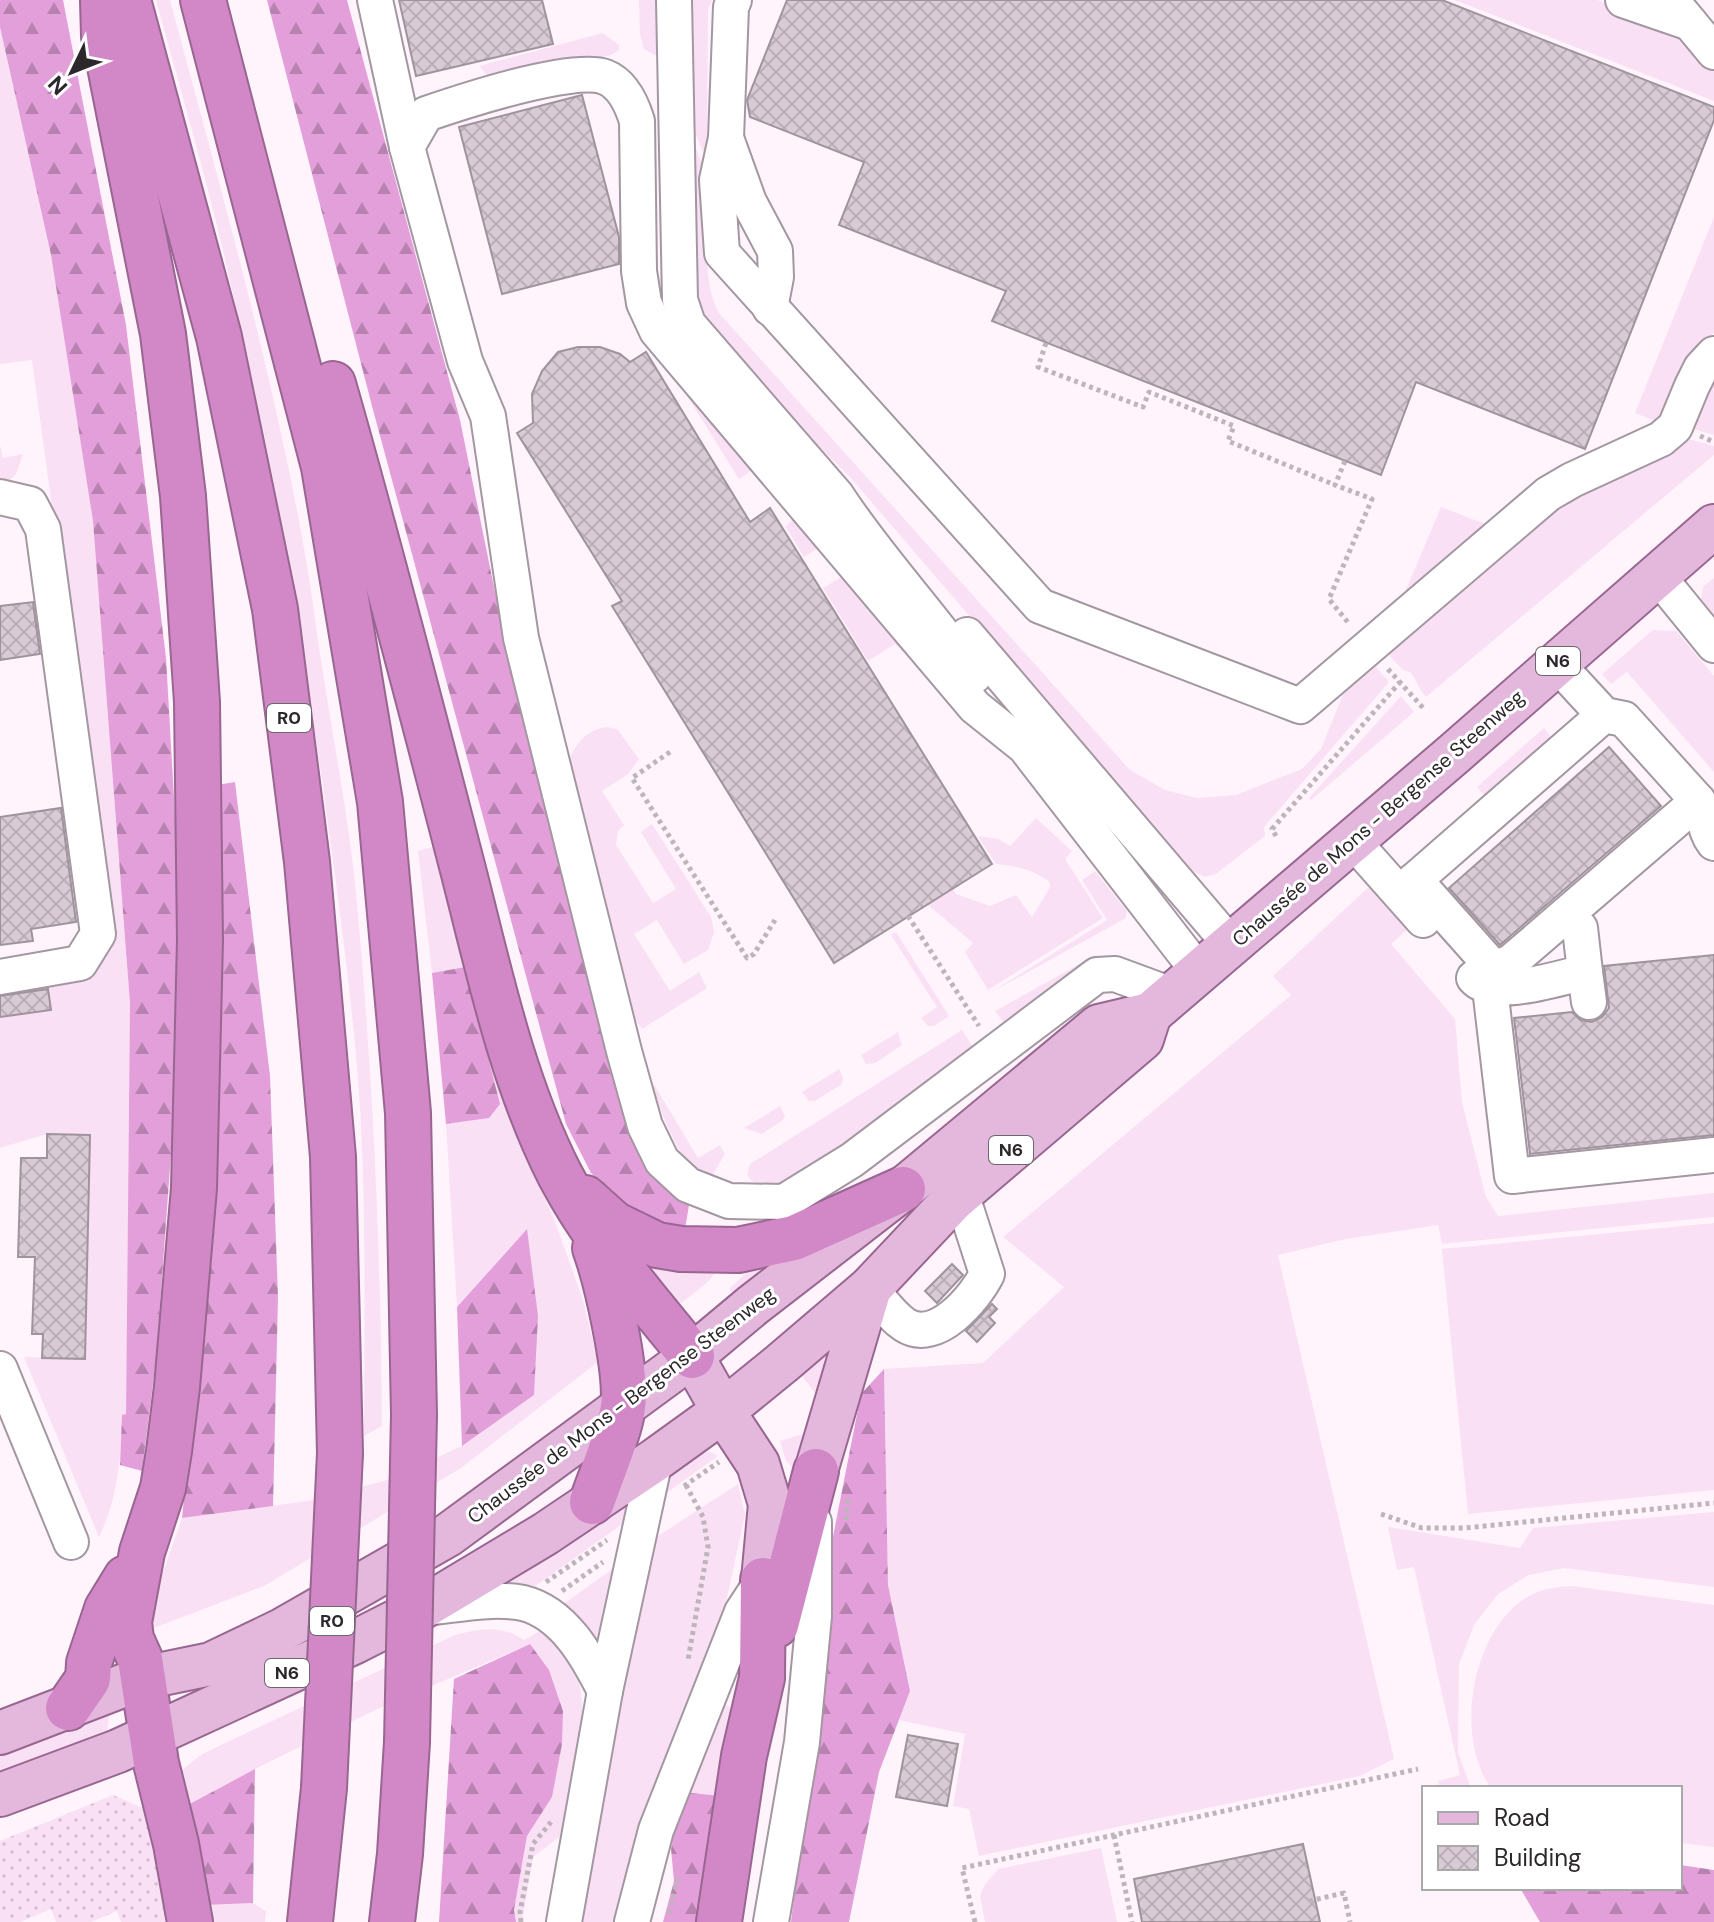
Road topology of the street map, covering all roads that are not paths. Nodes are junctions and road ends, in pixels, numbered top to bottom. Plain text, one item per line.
1 (103, 0) edge
2 (128, 0) edge
3 (203, 0) edge
4 (375, 0) edge
5 (674, 0) edge
6 (734, 0) edge
7 (1623, 0) edge
8 (1680, 11) edge
9 (1714, 52) edge
10 (726, 138) junction
11 (407, 147) junction
12 (260, 213) junction
13 (770, 308) junction
14 (1714, 354) edge
15 (837, 496) junction
16 (0, 497) edge
17 (1714, 526) edge
18 (1657, 575) junction
19 (1714, 645) edge
20 (1556, 663) junction
21 (1604, 715) junction
22 (1025, 747) junction
23 (1698, 801) junction
24 (1352, 840) junction
25 (1714, 843) edge
26 (1407, 887) junction
27 (1580, 928) dead end
28 (1231, 945) junction
29 (0, 977) edge
30 (1490, 988) junction
31 (1174, 994) junction
32 (1714, 1155) edge
33 (560, 1175) junction
34 (903, 1189) junction
35 (961, 1193) junction
36 (585, 1219) junction
37 (870, 1288) junction
38 (683, 1363) junction
39 (0, 1369) edge
40 (623, 1406) junction
41 (723, 1411) junction
42 (655, 1460) junction
43 (816, 1471) junction
44 (592, 1502) junction
45 (71, 1542) dead end
46 (142, 1552) junction
47 (763, 1580) junction
48 (420, 1609) junction
49 (143, 1678) junction
50 (762, 1678) junction
51 (605, 1691) junction
52 (68, 1708) junction
53 (0, 1733) edge
54 (153, 1735) junction
55 (0, 1795) edge
56 (190, 1922) edge
57 (310, 1922) edge
58 (392, 1922) edge
59 (564, 1922) edge
60 (632, 1922) edge
61 (719, 1922) edge
62 (771, 1922) edge

1 - 46 highway
2 - 57 highway, R0, bridge
3 - 12 highway
4 - 11 street
5 - 15 street
6 - 10 street
7 - 8 street
8 - 9 street
10 - 13 street
10 - 13 street
11 - 22 street
11 - 31 street
12 - 33 highway
12 - 58 highway, bridge
13 - 14 street
15 - 22 street
15 - 28 street
16 - 29 street
17 - 18 main road, Chaussée de Mons - Bergense Steenweg / N6
18 - 19 street
18 - 20 main road, Chaussée de Mons - Bergense Steenweg / N6
20 - 21 street
20 - 24 main road, Chaussée de Mons - Bergense Steenweg / N6
21 - 23 street
21 - 26 street
22 - 31 street
23 - 25 street
23 - 26 street
24 - 26 street
24 - 28 main road, Chaussée de Mons - Bergense Steenweg / N6
26 - 30 street
27 - 30 street
28 - 31 main road, Chaussée de Mons - Bergense Steenweg / N6
30 - 32 street
31 - 34 main road, Chaussée de Mons - Bergense Steenweg / N6
31 - 35 main road, Chaussée de Mons - Bergense Steenweg / N6
33 - 34 highway
33 - 36 highway
34 - 38 main road, Chaussée de Mons - Bergense Steenweg / N6
35 - 37 main road, Chaussée de Mons - Bergense Steenweg / N6
35 - 37 street
36 - 38 highway
36 - 40 highway
37 - 41 main road, Chaussée de Mons - Bergense Steenweg / N6
37 - 43 main road
38 - 40 main road, Chaussée de Mons - Bergense Steenweg / N6
38 - 41 main road
38 - 42 main road
39 - 45 street
40 - 44 highway
40 - 49 main road, Chaussée de Mons - Bergense Steenweg / N6
41 - 42 main road, Chaussée de Mons - Bergense Steenweg / N6
41 - 47 main road
42 - 44 main road, Chaussée de Mons - Bergense Steenweg / N6
42 - 51 street
43 - 50 highway
43 - 62 street
44 - 48 main road, Chaussée de Mons - Bergense Steenweg / N6
46 - 49 highway
46 - 52 highway
47 - 50 highway
47 - 60 street
48 - 51 street
48 - 54 main road, Chaussée de Mons - Bergense Steenweg / N6
49 - 52 main road, Chaussée de Mons - Bergense Steenweg / N6
49 - 54 highway
50 - 61 highway
51 - 59 street
52 - 53 main road, Chaussée de Mons - Bergense Steenweg / N6
54 - 55 main road, Chaussée de Mons - Bergense Steenweg / N6
54 - 56 highway

